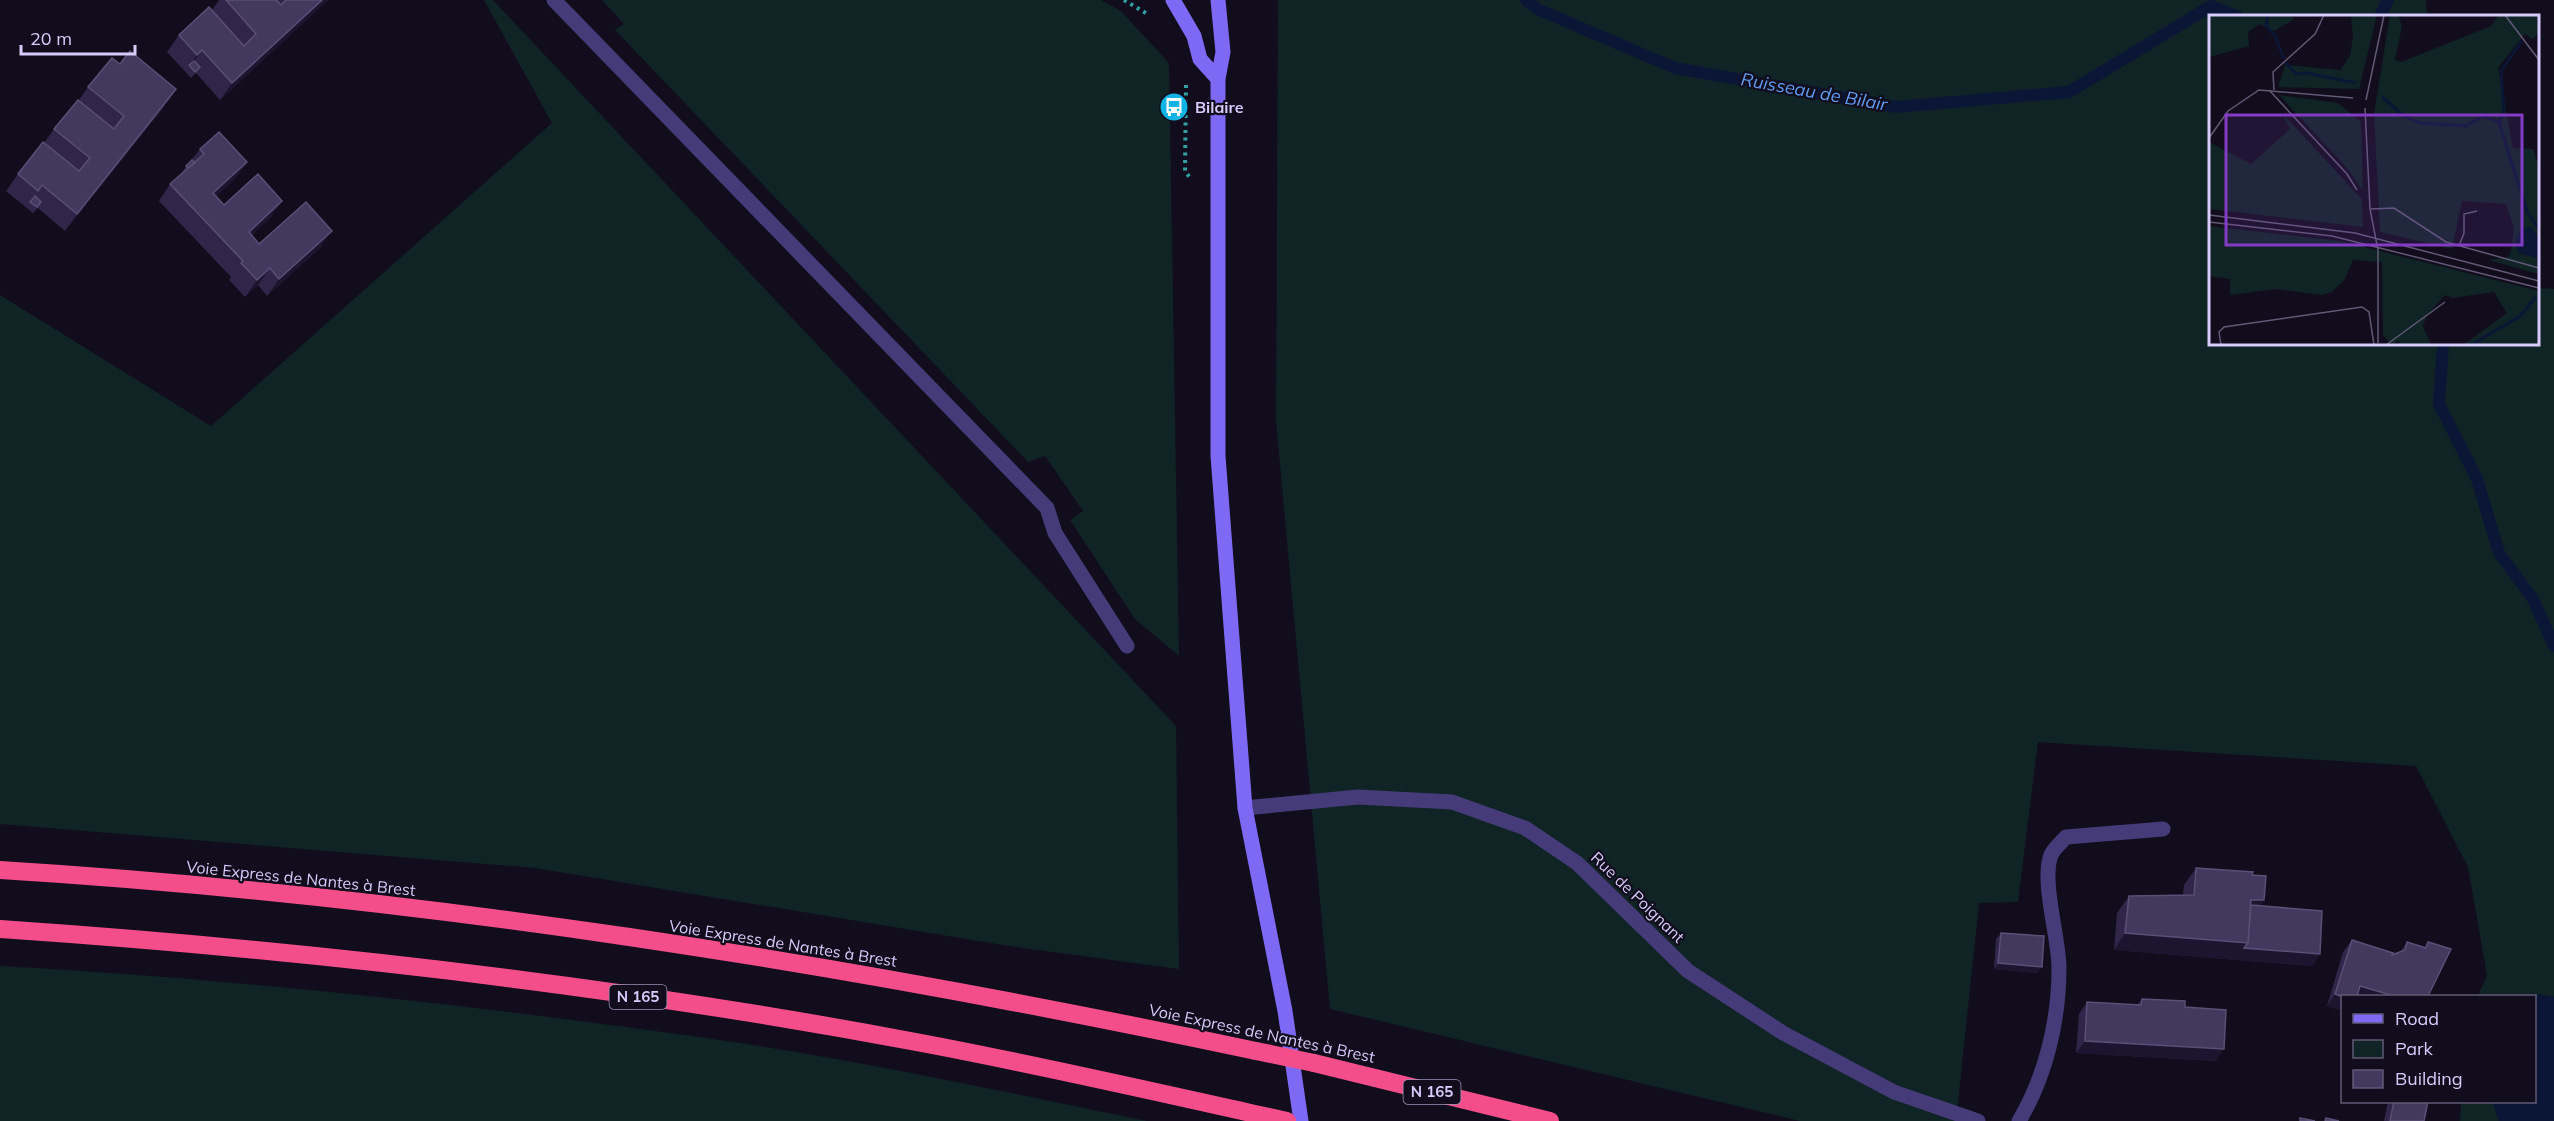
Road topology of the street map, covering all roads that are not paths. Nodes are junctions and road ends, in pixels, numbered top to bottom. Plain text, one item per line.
1 (554, 0) edge
2 (1173, 0) edge
3 (1218, 0) edge
4 (1218, 79) junction
5 (1127, 646) dead end
6 (1245, 807) junction
7 (2163, 829) dead end
8 (0, 870) edge
9 (0, 928) edge
10 (1287, 1121) edge
11 (1301, 1121) edge
12 (1550, 1121) edge
13 (1978, 1121) edge
14 (2019, 1121) edge

1 - 5 street
2 - 4 street
3 - 4 street
4 - 6 street
6 - 11 street
6 - 13 street, Rue de Poignant
7 - 14 street
8 - 12 highway, Voie Express de Nantes à Brest / N 165, bridge
9 - 10 highway, N 165

